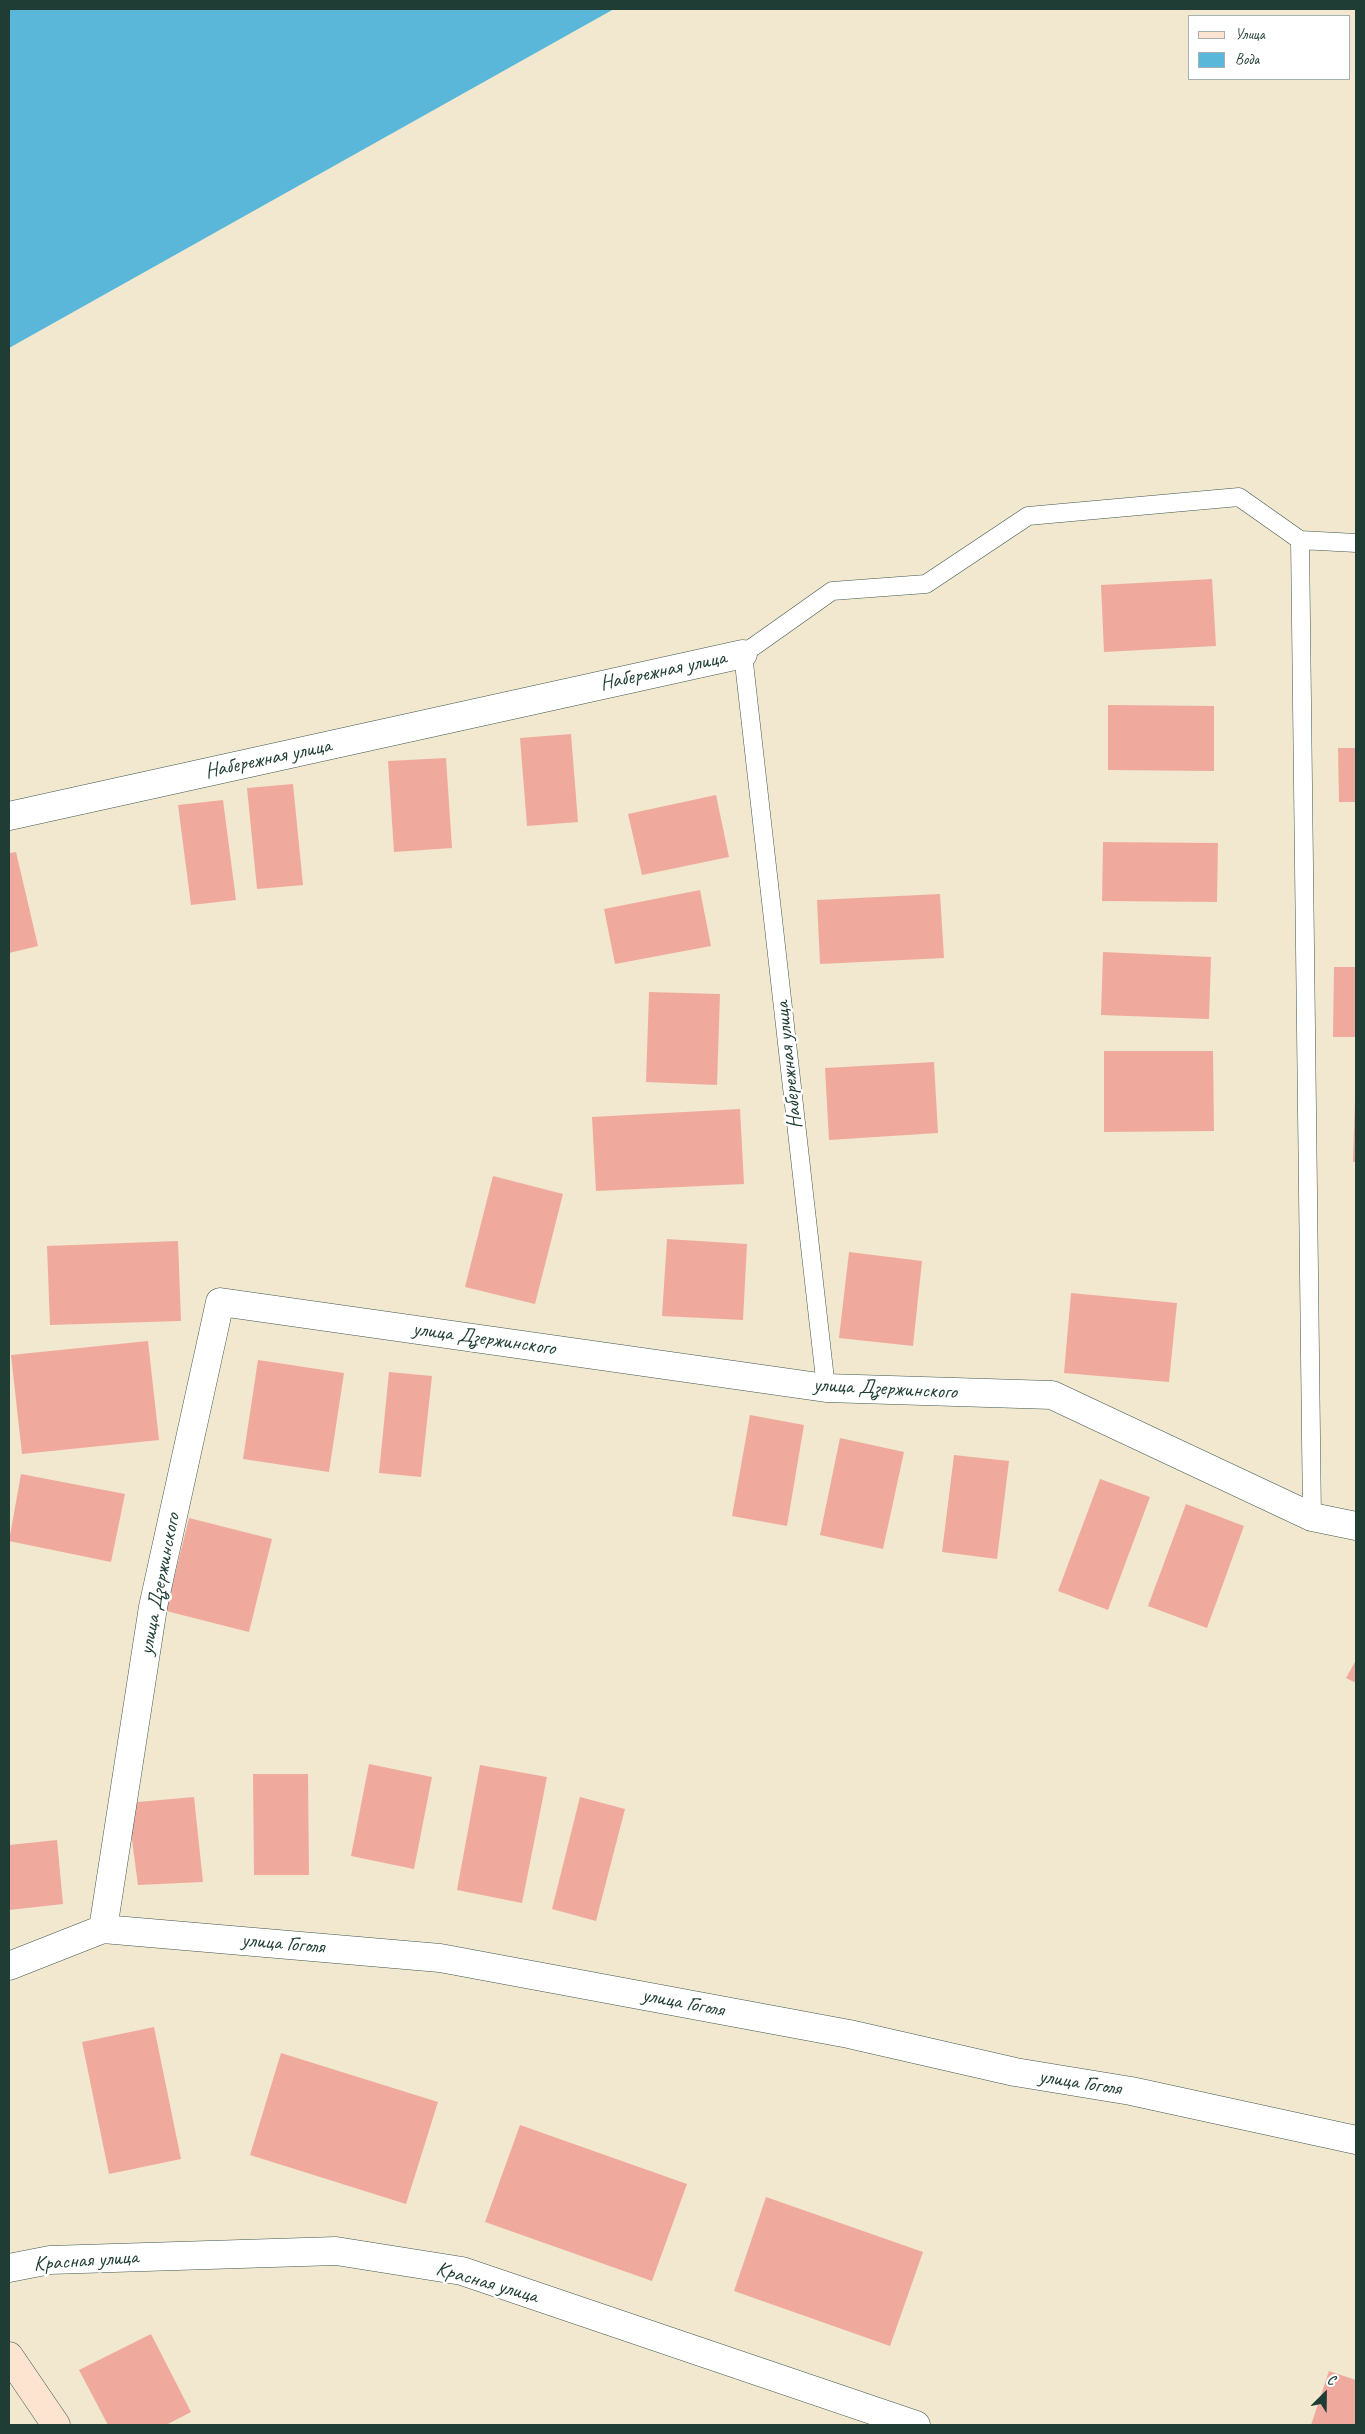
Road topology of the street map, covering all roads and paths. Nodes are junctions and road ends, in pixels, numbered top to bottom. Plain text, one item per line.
1 (1300, 540) junction
2 (1356, 543) edge
3 (743, 654) junction
4 (9, 816) edge
5 (826, 1388) junction
6 (1312, 1517) junction
7 (1356, 1526) edge
8 (104, 1929) junction
9 (9, 1966) edge
10 (1356, 2140) edge
11 (9, 2268) edge
12 (9, 2356) edge
13 (56, 2425) edge
14 (916, 2425) edge

1 - 2 lane
1 - 3 lane
1 - 6 lane
3 - 4 street, Набережная улица
3 - 5 lane, Набережная улица
5 - 6 street, улица Дзержинского
5 - 8 street, улица Дзержинского
6 - 7 street, улица Дзержинского
8 - 9 street, улица Гоголя
8 - 10 street, улица Гоголя
11 - 14 street, Красная улица
12 - 13 main road

